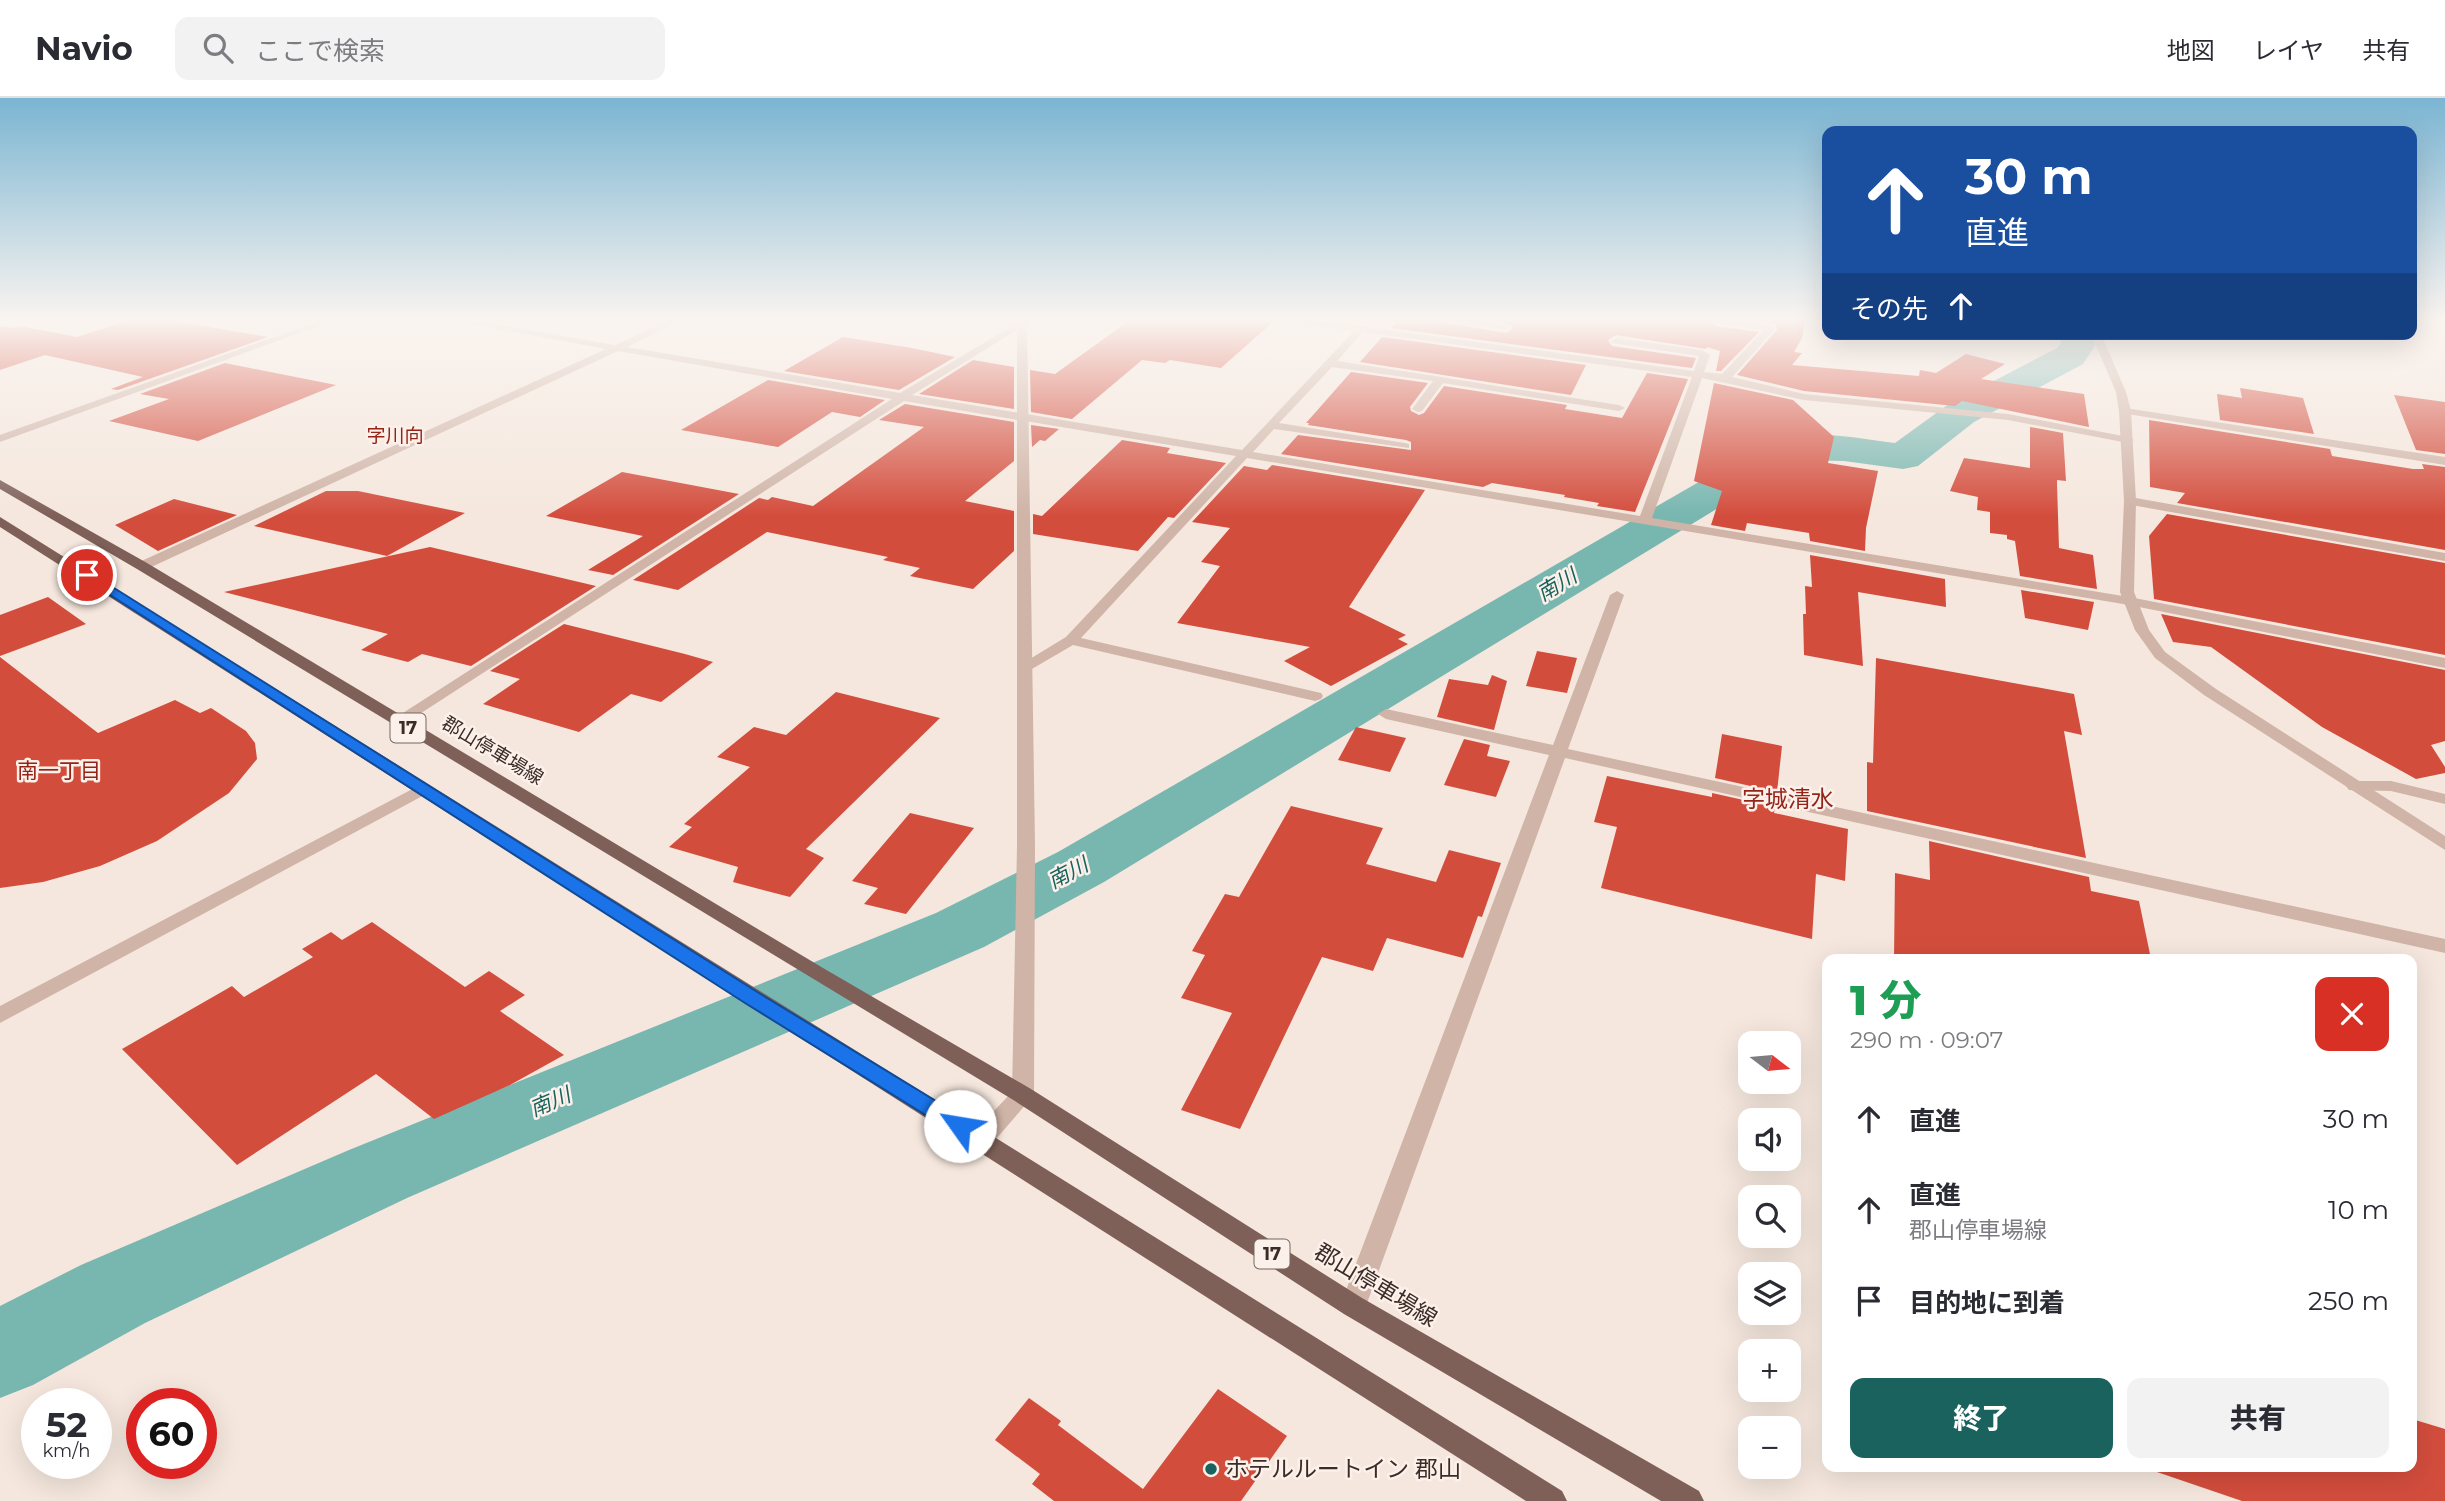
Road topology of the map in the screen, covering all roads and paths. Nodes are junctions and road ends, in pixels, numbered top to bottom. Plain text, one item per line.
1 (148, 385) edge
2 (535, 385) edge
3 (837, 385) edge
4 (920, 385) edge
5 (1022, 385) edge
6 (1307, 385) edge
7 (1435, 385) edge
8 (1480, 385) edge
9 (1695, 385) edge
10 (1756, 385) edge
11 (2119, 385) edge
12 (902, 397) junction
13 (1619, 408) dead end
14 (1418, 409) dead end
15 (2125, 411) junction
16 (1022, 415) junction
17 (1270, 425) junction
18 (0, 439) edge
19 (2128, 440) junction
20 (1405, 446) dead end
21 (1244, 453) junction
22 (2445, 461) edge
23 (0, 484) edge
24 (2130, 501) junction
25 (0, 521) edge
26 (1644, 521) junction
27 (2445, 557) edge
28 (142, 566) junction
29 (1617, 595) dead end
30 (2129, 601) junction
31 (1072, 640) junction
32 (2445, 663) edge
33 (1025, 668) junction
34 (1315, 696) dead end
35 (1386, 714) dead end
36 (398, 723) junction
37 (1558, 753) junction
38 (2355, 786) junction
39 (422, 789) junction
40 (2445, 799) edge
41 (2445, 844) edge
42 (2445, 946) edge
43 (0, 1015) edge
44 (1023, 1095) junction
45 (982, 1139) junction
46 (1353, 1306) junction
47 (1552, 1501) edge
48 (1689, 1501) edge

1 - 18 street
2 - 28 street
3 - 12 street
4 - 12 street
5 - 16 street
6 - 17 street
7 - 14 street
8 - 13 street
9 - 26 street
10 - 19 street
11 - 15 street
12 - 16 street
12 - 36 street
15 - 19 street
15 - 22 street
16 - 21 street
16 - 33 street
17 - 20 street
17 - 21 street
19 - 24 street
21 - 26 street
21 - 31 street
23 - 28 main road, 郡山停車場線 / 17
24 - 27 street
24 - 30 street
25 - 39 main road, 17
26 - 30 street
28 - 36 main road, 郡山停車場線 / 17
29 - 37 street
30 - 32 street
30 - 38 street
31 - 33 street
31 - 34 street
33 - 44 street
35 - 37 street
36 - 44 main road, 郡山停車場線 / 17
37 - 42 street
37 - 46 street
38 - 40 street
38 - 41 street
39 - 43 street
39 - 45 main road, 17
44 - 45 street
44 - 46 main road, 郡山停車場線 / 17
45 - 47 main road, 17
46 - 48 main road, 郡山停車場線 / 17

